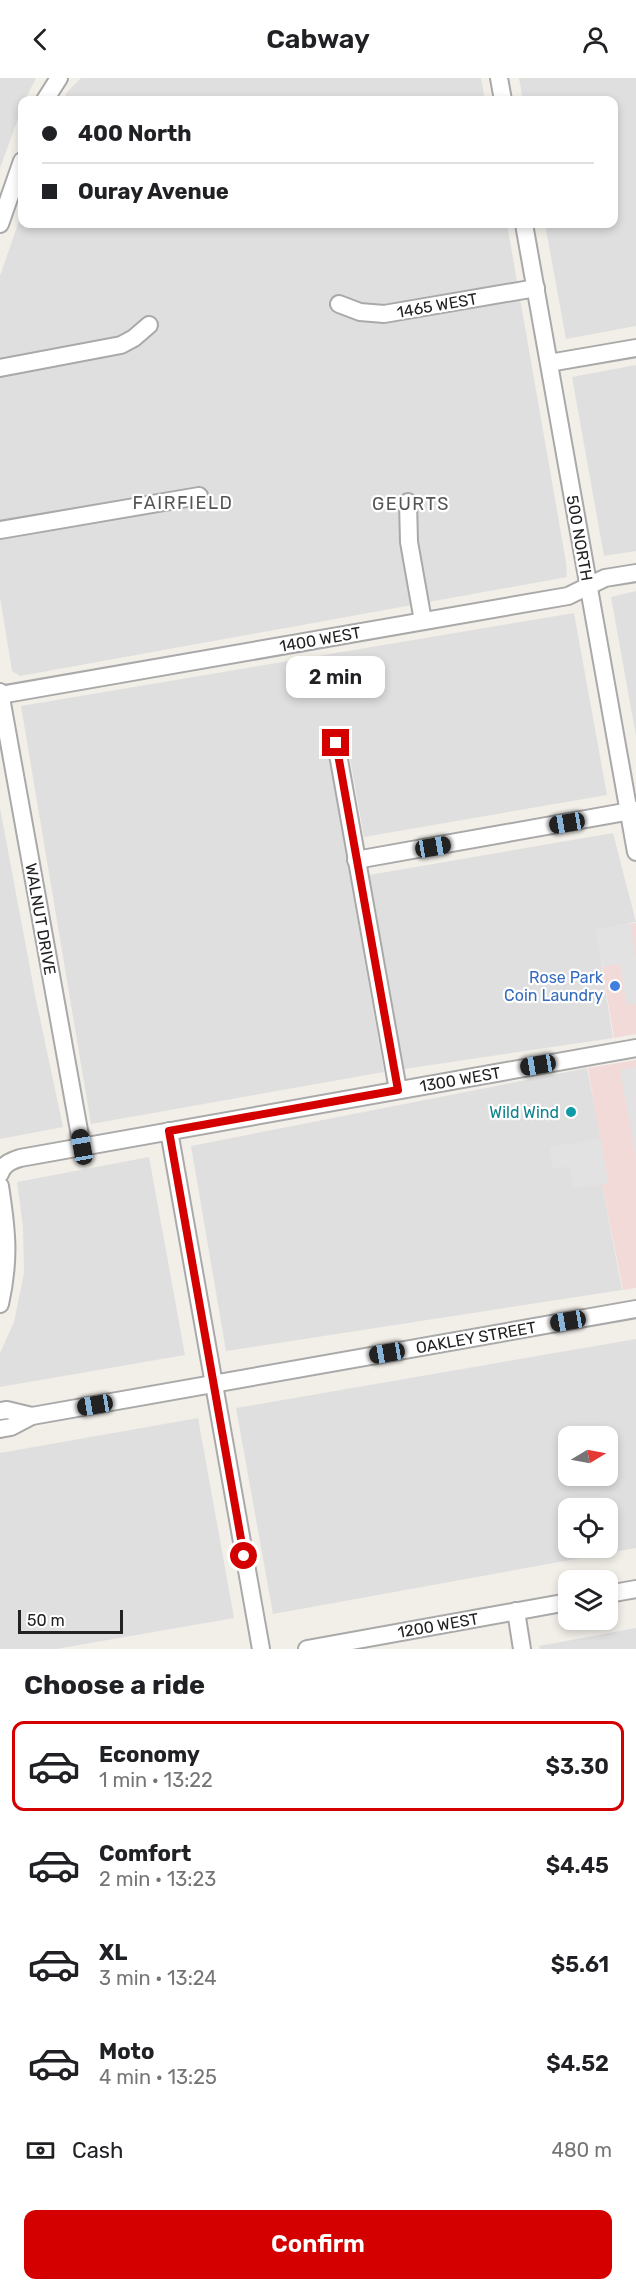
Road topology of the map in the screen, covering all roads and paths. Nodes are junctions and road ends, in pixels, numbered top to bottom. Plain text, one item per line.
1 (59, 78) edge
2 (499, 78) edge
3 (48, 96) edge
4 (502, 96) edge
5 (18, 172) edge
6 (0, 224) edge
7 (525, 228) edge
8 (536, 288) junction
9 (339, 304) dead end
10 (149, 325) dead end
11 (636, 348) edge
12 (549, 363) junction
13 (0, 368) edge
14 (200, 496) dead end
15 (408, 502) dead end
16 (0, 530) edge
17 (636, 573) edge
18 (589, 586) junction
19 (423, 621) junction
20 (0, 693) edge
21 (336, 743) dead end
22 (632, 811) edge
23 (636, 852) edge
24 (357, 860) junction
25 (636, 1048) edge
26 (398, 1090) junction
27 (169, 1131) junction
28 (82, 1147) junction
29 (1, 1171) edge
30 (0, 1186) edge
31 (0, 1304) edge
32 (636, 1309) edge
33 (214, 1384) junction
34 (0, 1411) edge
35 (32, 1416) junction
36 (0, 1429) edge
37 (636, 1589) edge
38 (618, 1592) edge
39 (558, 1604) edge
40 (516, 1611) junction
41 (261, 1649) edge
42 (307, 1649) edge
43 (522, 1649) edge

1 - 3 street
2 - 4 street
5 - 6 street
7 - 8 street, 500 NORTH
8 - 9 street, 1465 WEST
8 - 12 street, 500 NORTH
10 - 13 street
11 - 12 street
12 - 18 street, 500 NORTH
14 - 16 street
15 - 19 street
17 - 18 street, 1400 WEST
18 - 19 street, 1400 WEST
18 - 22 street, 500 NORTH
19 - 20 street, 1400 WEST
20 - 28 street, WALNUT DRIVE
21 - 24 street
22 - 23 street, 500 NORTH
22 - 24 street
24 - 26 street
25 - 26 street, 1300 WEST
26 - 27 street, 1300 WEST
27 - 28 street, 1300 WEST
27 - 33 street
28 - 29 street, 1300 WEST
30 - 31 street
32 - 33 street, OAKLEY STREET
33 - 35 street, OAKLEY STREET
33 - 41 street
34 - 35 street, OAKLEY STREET
35 - 36 street, OAKLEY STREET
37 - 38 street
39 - 40 street, 1200 WEST
40 - 42 street, 1200 WEST
40 - 43 street

